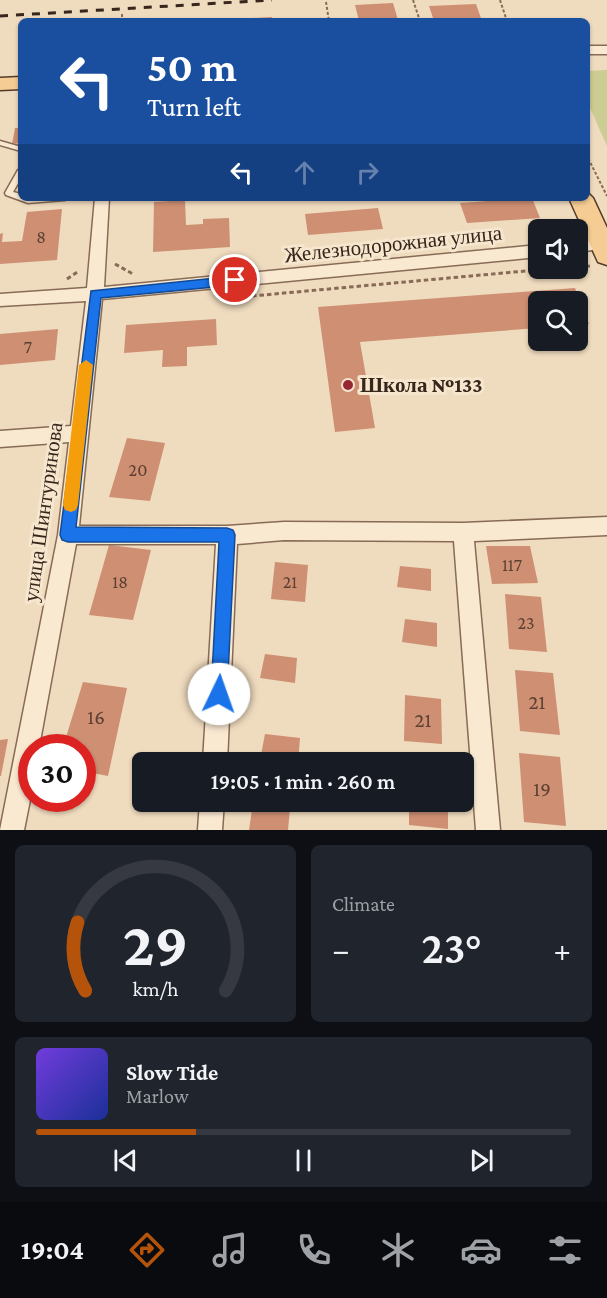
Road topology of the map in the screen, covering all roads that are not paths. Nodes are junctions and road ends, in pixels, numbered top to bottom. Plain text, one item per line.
1 (590, 50) edge
2 (607, 50) edge
3 (18, 83) edge
4 (0, 84) edge
5 (0, 143) edge
6 (18, 148) edge
7 (18, 177) edge
8 (18, 196) edge
9 (102, 201) edge
10 (582, 201) edge
11 (588, 248) edge
12 (605, 250) edge
13 (528, 252) edge
14 (95, 294) junction
15 (0, 300) edge
16 (78, 434) junction
17 (0, 439) edge
18 (607, 526) edge
19 (463, 532) junction
20 (68, 535) junction
21 (227, 535) junction
22 (216, 752) edge
23 (211, 812) edge
24 (12, 830) edge
25 (210, 830) edge
26 (488, 830) edge

1 - 2 street
3 - 4 main road
5 - 6 lane
7 - 8 lane
9 - 14 street, улица Шинтуринова
10 - 12 main road
11 - 12 street
13 - 14 street, Железнодорожная улица
14 - 15 street, Железнодорожная улица
14 - 16 street, улица Шинтуринова
16 - 17 street
16 - 20 street, улица Шинтуринова
18 - 19 street
19 - 21 street
19 - 26 street
20 - 21 street
20 - 24 street, улица Шинтуринова
21 - 22 street
23 - 25 street

